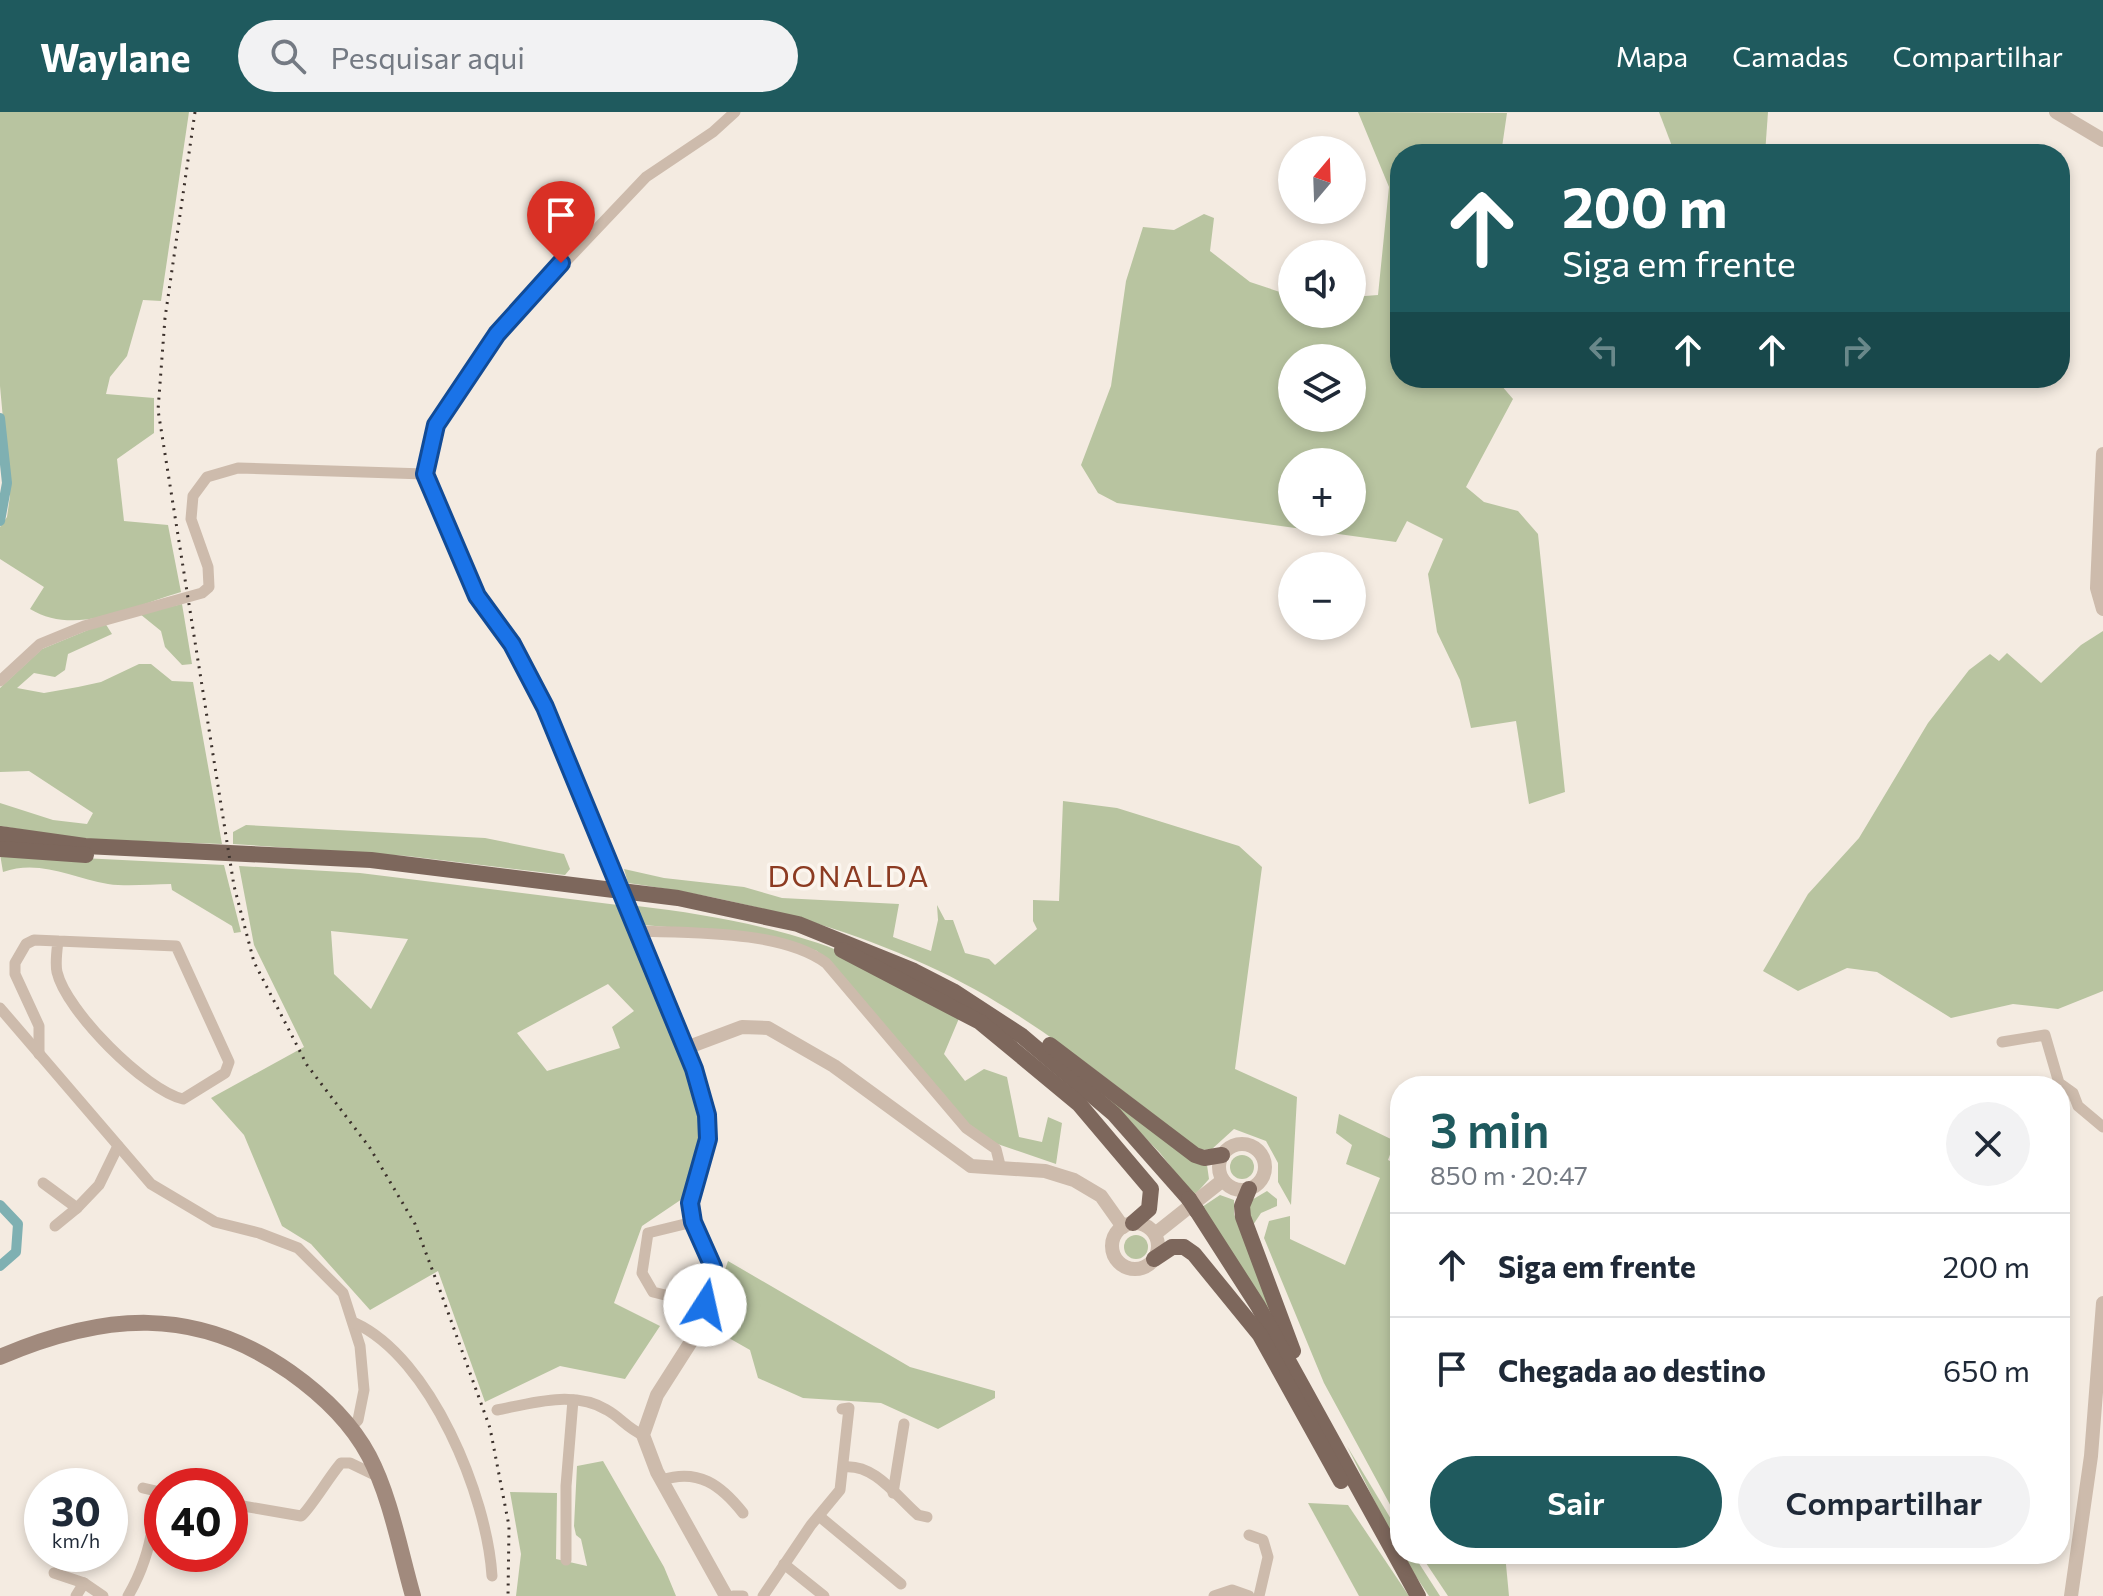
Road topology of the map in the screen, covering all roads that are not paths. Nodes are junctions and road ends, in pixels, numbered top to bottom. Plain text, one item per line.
1 (735, 112) edge
2 (2056, 112) edge
3 (2069, 116) edge
4 (2103, 140) edge
5 (2103, 454) edge
6 (425, 474) junction
7 (2103, 609) edge
8 (0, 681) edge
9 (0, 834) edge
10 (0, 842) edge
11 (0, 849) edge
12 (110, 855) junction
13 (798, 924) junction
14 (637, 931) junction
15 (822, 940) junction
16 (58, 941) junction
17 (0, 1008) edge
18 (2002, 1042) dead end
19 (686, 1048) junction
20 (39, 1054) junction
21 (2056, 1076) edge
22 (2070, 1091) edge
23 (2103, 1127) edge
24 (118, 1146) junction
25 (1222, 1155) junction
26 (1001, 1169) junction
27 (1223, 1180) junction
28 (43, 1183) dead end
29 (1249, 1189) junction
30 (1191, 1207) junction
31 (77, 1208) junction
32 (693, 1222) junction
33 (1128, 1225) junction
34 (55, 1226) dead end
35 (1155, 1234) junction
36 (1154, 1259) junction
37 (2103, 1303) edge
38 (705, 1305) junction
39 (355, 1323) junction
40 (0, 1357) edge
41 (573, 1400) junction
42 (842, 1409) dead end
43 (497, 1410) dead end
44 (904, 1424) dead end
45 (350, 1428) junction
46 (643, 1435) junction
47 (844, 1467) junction
48 (377, 1476) junction
49 (662, 1480) junction
50 (143, 1488) dead end
51 (893, 1493) junction
52 (248, 1507) edge
53 (743, 1513) dead end
54 (819, 1516) junction
55 (927, 1517) dead end
56 (1249, 1535) dead end
57 (1390, 1551) edge
58 (1390, 1553) edge
59 (1390, 1554) edge
60 (566, 1560) dead end
61 (784, 1564) junction
62 (1397, 1565) edge
63 (54, 1573) dead end
64 (492, 1576) dead end
65 (84, 1583) junction
66 (901, 1584) dead end
67 (76, 1596) edge
68 (103, 1596) edge
69 (128, 1596) edge
70 (413, 1596) edge
71 (726, 1596) edge
72 (733, 1596) edge
73 (743, 1596) edge
74 (763, 1596) edge
75 (824, 1596) edge
76 (1214, 1596) edge
77 (1249, 1596) edge
78 (1259, 1596) edge
79 (1417, 1596) edge
80 (2071, 1596) edge

1 - 6 street
2 - 3 street
3 - 4 street
5 - 7 street
6 - 8 street
6 - 14 street, bridge
9 - 13 main road
10 - 12 main road
11 - 12 main road
12 - 15 main road
13 - 25 main road
13 - 30 main road
14 - 19 street
14 - 26 street
15 - 30 main road
15 - 33 main road
16 - 16 street
16 - 20 street
17 - 20 street
18 - 21 street
19 - 26 street
19 - 32 street
20 - 24 street
22 - 23 street
24 - 31 street
24 - 39 street
25 - 27 street
25 - 29 street
26 - 33 street
27 - 29 street
27 - 35 street
28 - 31 street
29 - 57 main road
30 - 58 main road
31 - 34 street
32 - 38 street
32 - 38 street
33 - 35 street
33 - 36 street
35 - 36 street
36 - 59 main road
37 - 80 street
38 - 46 street
39 - 45 street
39 - 64 street
40 - 45 main road
41 - 43 street
41 - 46 street
41 - 60 street
42 - 47 street
44 - 51 street
45 - 48 main road
46 - 49 street
47 - 51 street
47 - 54 street
48 - 52 street
48 - 70 main road
49 - 53 street
49 - 71 street
50 - 69 street
51 - 55 street
54 - 61 street
54 - 66 street
56 - 78 street
61 - 74 street
61 - 75 street
62 - 79 main road
63 - 65 street
65 - 67 street
65 - 68 street
72 - 73 street
76 - 77 street

